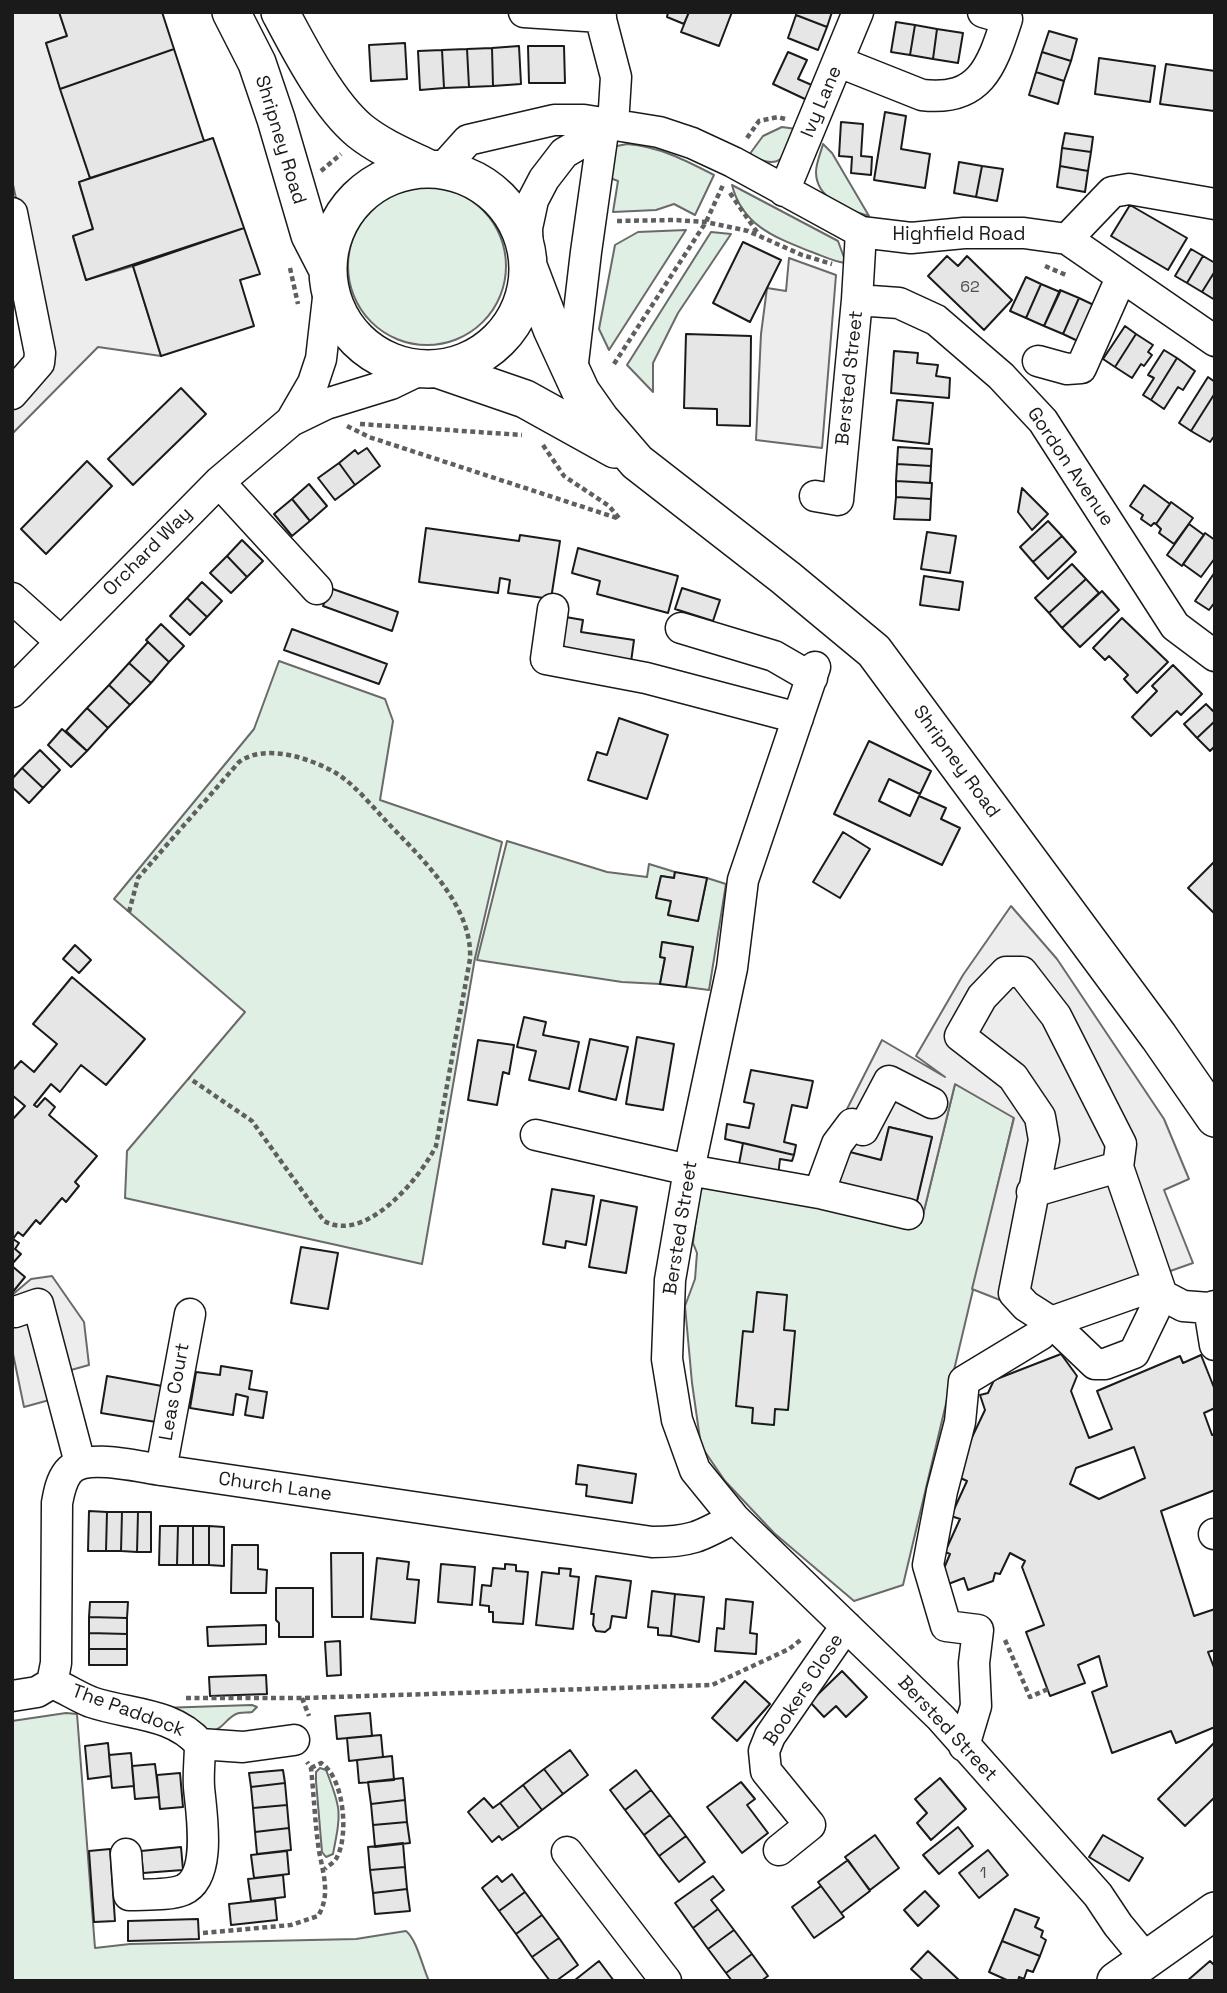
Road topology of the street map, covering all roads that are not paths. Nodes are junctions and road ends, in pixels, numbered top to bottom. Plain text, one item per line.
1 (231, 12) edge
2 (280, 12) edge
3 (524, 12) edge
4 (858, 12) edge
5 (984, 12) edge
6 (600, 15) edge
7 (839, 62) junction
8 (608, 128) junction
9 (434, 169) junction
10 (784, 191) junction
11 (1215, 204) edge
12 (12, 213) edge
13 (861, 232) junction
14 (1067, 239) junction
15 (528, 262) junction
16 (1121, 278) junction
17 (328, 279) junction
18 (857, 300) junction
19 (1215, 341) edge
20 (1038, 360) dead end
21 (430, 369) junction
22 (572, 372) junction
23 (12, 394) edge
24 (291, 421) junction
25 (637, 462) junction
26 (219, 482) junction
27 (815, 496) dead end
28 (317, 589) dead end
29 (12, 598) edge
30 (553, 609) dead end
31 (681, 628) dead end
32 (60, 641) junction
33 (1215, 656) edge
34 (12, 692) edge
35 (798, 718) junction
36 (932, 1103) dead end
37 (1215, 1118) edge
38 (536, 1135) dead end
39 (1118, 1167) junction
40 (689, 1170) junction
41 (1032, 1192) junction
42 (819, 1193) junction
43 (908, 1214) dead end
44 (1162, 1295) junction
45 (1212, 1307) edge
46 (15, 1312) dead end
47 (190, 1314) dead end
48 (1051, 1322) junction
49 (1215, 1345) edge
50 (80, 1463) junction
51 (161, 1470) junction
52 (734, 1518) junction
53 (841, 1621) junction
54 (52, 1683) junction
55 (12, 1696) edge
56 (294, 1740) road end
57 (200, 1744) junction
58 (964, 1746) junction
59 (779, 1850) dead end
60 (567, 1852) dead end
61 (126, 1854) dead end
62 (1214, 1913) edge
63 (1146, 1959) junction
64 (666, 1981) edge
65 (1115, 1981) edge

1 - 17 main road, Shripney Road
2 - 9 main road, Shripney Road
3 - 6 street
4 - 7 street, Ivy Lane
5 - 7 street
6 - 8 street
7 - 10 street, Ivy Lane
8 - 9 street, Highfield Road
8 - 10 street, Highfield Road
8 - 15 street
8 - 22 street
9 - 15 main road, Shripney Road
9 - 17 main road
10 - 13 street, Highfield Road
11 - 14 street
12 - 23 street
13 - 14 street, Highfield Road
13 - 18 street, Bersted Street
14 - 16 street, Highfield Road
15 - 21 main road, Shripney Road
15 - 22 main road, Shripney Road
16 - 19 street, Highfield Road
16 - 20 street
17 - 21 main road, Shripney Road
17 - 24 street
18 - 27 street, Bersted Street
18 - 33 street, Gordon Avenue
21 - 24 street
21 - 25 main road, Shripney Road
22 - 25 main road, Shripney Road
24 - 26 street, Orchard Way
25 - 37 main road, Shripney Road
26 - 28 street
26 - 32 street, Orchard Way
29 - 32 street
30 - 35 street
31 - 35 street, Bersted Street
32 - 34 street, Orchard Way
35 - 40 street, Bersted Street
36 - 42 street
38 - 40 street
39 - 41 street
39 - 41 street
39 - 44 street
40 - 42 street
40 - 52 street, Bersted Street
41 - 48 street
42 - 43 street
44 - 45 street
44 - 48 street
44 - 48 street
45 - 49 street
46 - 50 street
47 - 51 street, Leas Court
48 - 58 street
50 - 51 street, Church Lane
50 - 54 street
51 - 52 street, Church Lane
52 - 53 street, Bersted Street
53 - 58 street, Bersted Street
53 - 59 street, Bookers Close
54 - 55 street
54 - 57 street, The Paddock
56 - 57 street, The Paddock
57 - 61 street, The Paddock
58 - 63 street, Bersted Street
60 - 64 street
62 - 63 main road
63 - 65 main road

